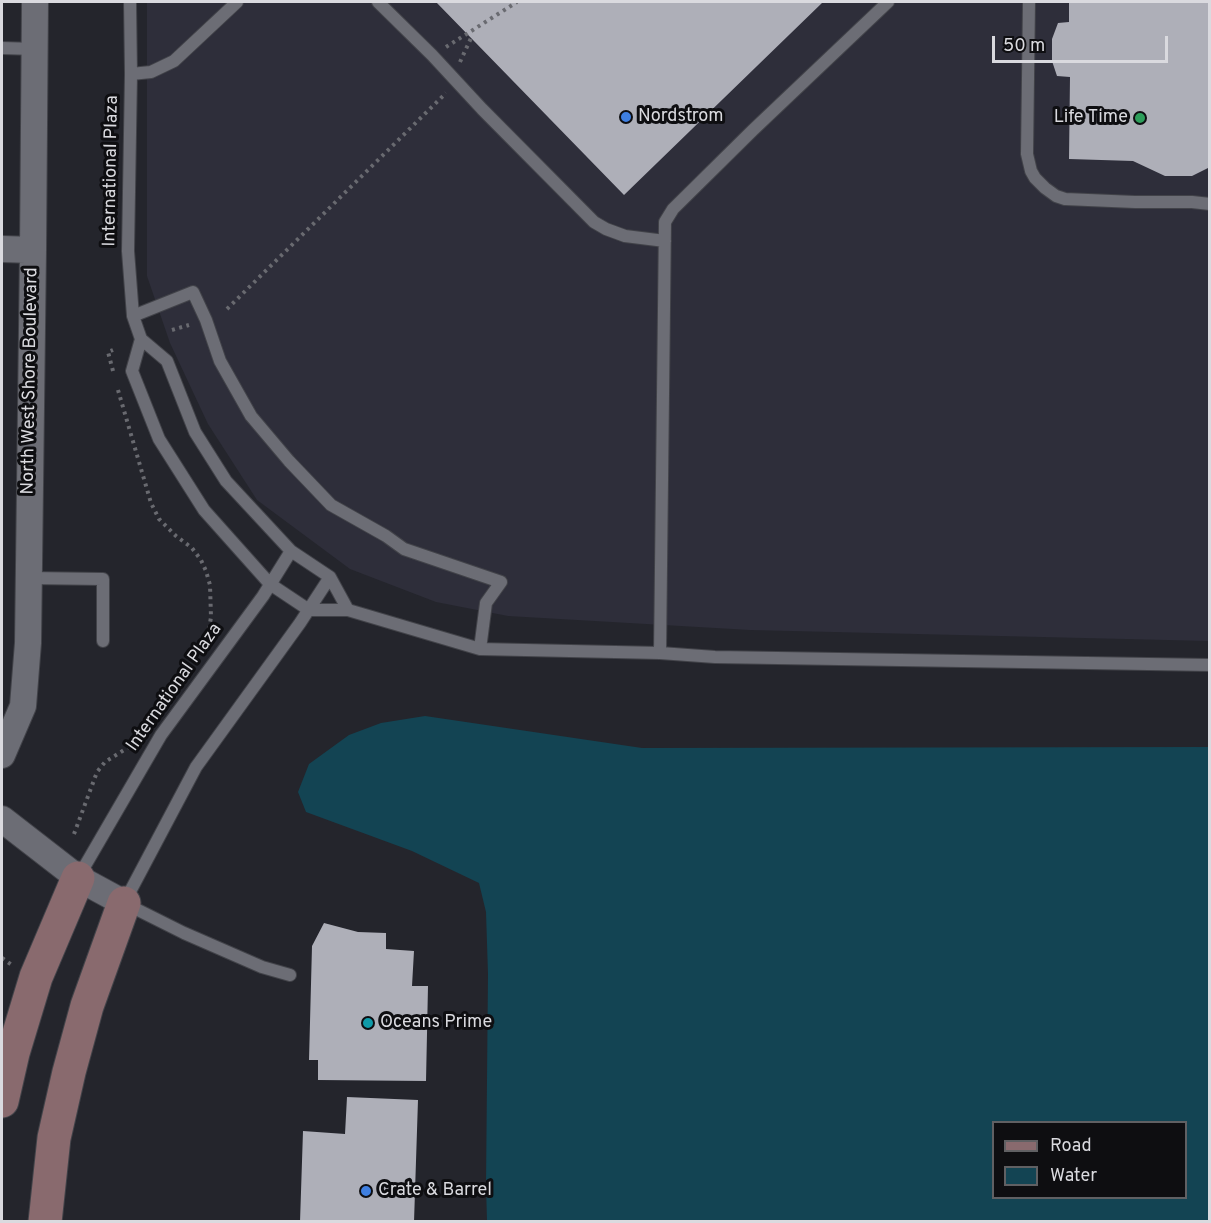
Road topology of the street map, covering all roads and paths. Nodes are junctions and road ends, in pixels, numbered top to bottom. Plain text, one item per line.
1 (34, 2) edge
2 (130, 2) edge
3 (237, 2) edge
4 (378, 2) edge
5 (517, 2) edge
6 (888, 2) edge
7 (1029, 2) edge
8 (471, 38) dead end
9 (2, 48) edge
10 (34, 49) junction
11 (432, 55) junction
12 (131, 74) junction
13 (452, 78) junction
14 (1209, 204) edge
15 (665, 241) junction
16 (2, 249) edge
17 (33, 250) junction
18 (228, 309) dead end
19 (134, 316) junction
20 (190, 325) dead end
21 (172, 330) dead end
22 (141, 339) junction
23 (113, 350) dead end
24 (114, 374) dead end
25 (117, 384) dead end
26 (291, 551) junction
27 (330, 577) junction
28 (29, 578) junction
29 (270, 584) junction
30 (309, 610) junction
31 (348, 610) junction
32 (103, 641) dead end
33 (201, 649) dead end
34 (480, 649) junction
35 (660, 653) junction
36 (1209, 665) edge
37 (140, 737) dead end
38 (2, 755) edge
39 (2, 819) edge
40 (74, 834) dead end
41 (78, 878) junction
42 (124, 903) junction
43 (2, 958) edge
44 (12, 965) dead end
45 (290, 975) dead end
46 (2, 1101) edge
47 (45, 1221) edge

1 - 10 street, North West Shore Boulevard
2 - 12 lane, International Plaza
3 - 12 lane
4 - 11 lane
5 - 11 path
6 - 15 lane
7 - 14 lane
8 - 13 path
9 - 10 lane
10 - 17 street, North West Shore Boulevard
11 - 13 lane
12 - 19 lane, International Plaza
13 - 15 lane
13 - 18 path
15 - 35 lane
16 - 17 street
17 - 28 street, North West Shore Boulevard
19 - 22 lane, International Plaza
19 - 34 lane
20 - 21 path
22 - 26 lane
22 - 29 lane
23 - 24 path
25 - 33 path
26 - 27 lane
26 - 29 lane, International Plaza
27 - 30 lane
27 - 31 lane
28 - 32 lane
28 - 38 street, North West Shore Boulevard
29 - 30 lane
29 - 41 lane, International Plaza
30 - 31 lane
30 - 42 lane
31 - 34 lane
34 - 35 lane
35 - 36 lane
37 - 40 path
39 - 41 street
41 - 42 street
41 - 46 street
42 - 45 lane
42 - 47 street
43 - 44 path

